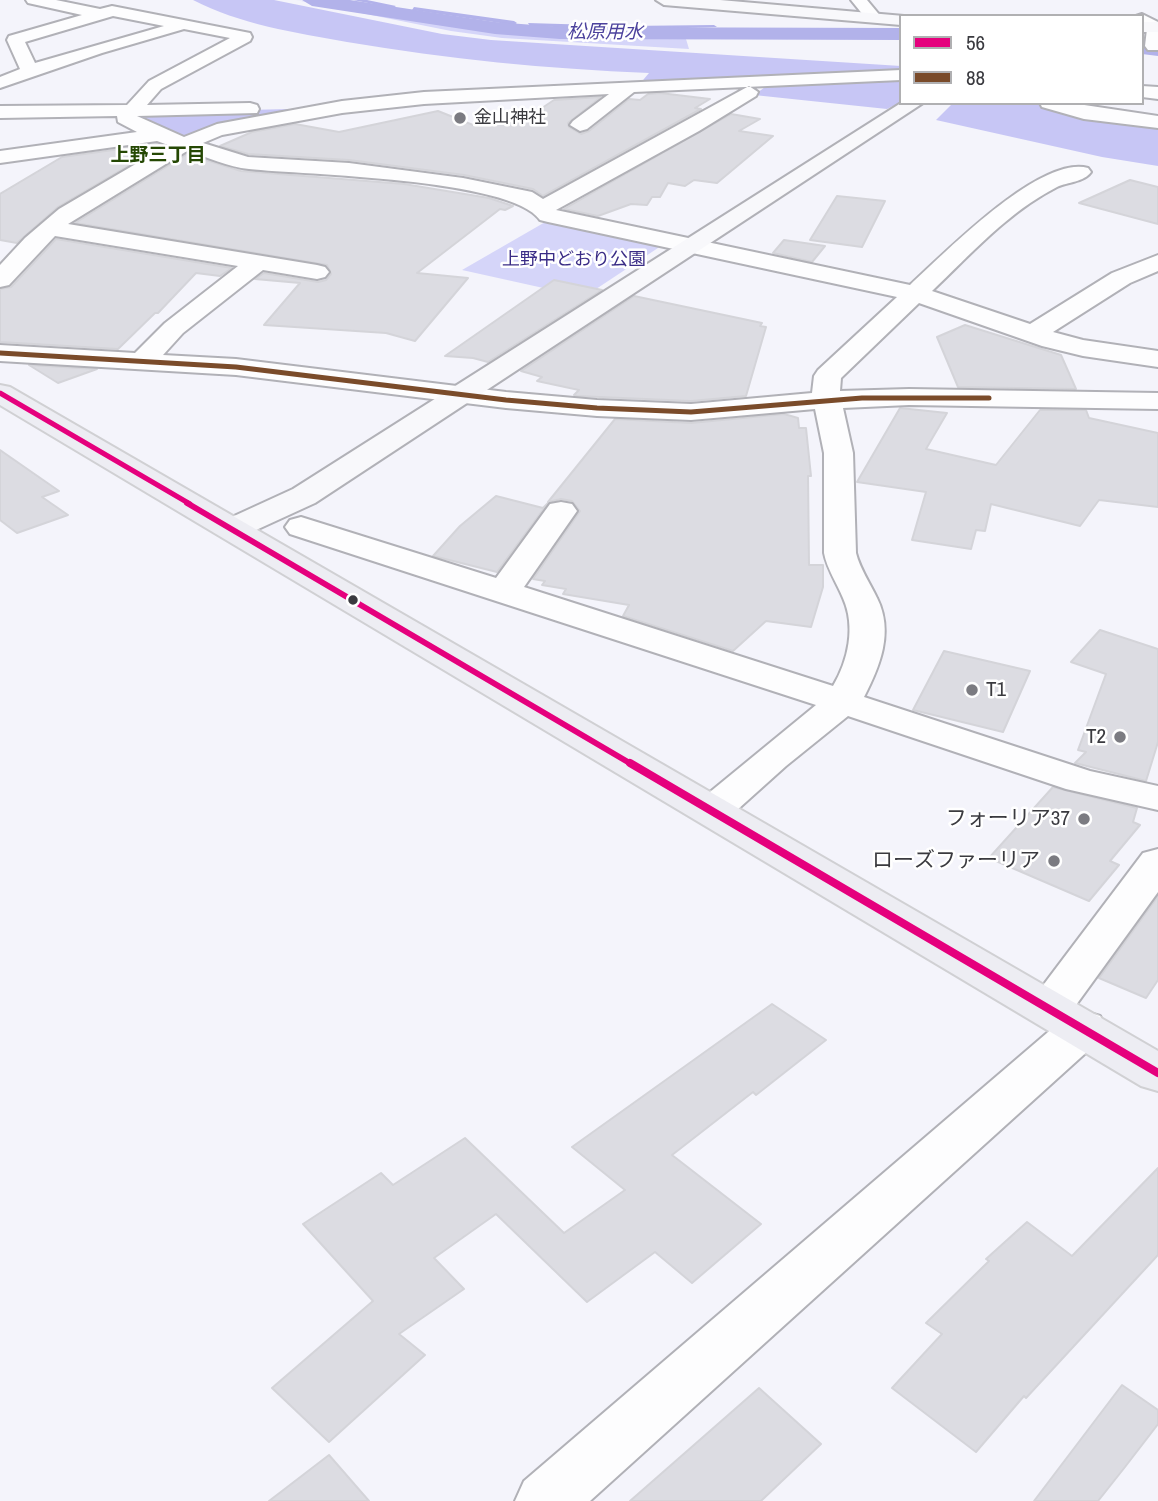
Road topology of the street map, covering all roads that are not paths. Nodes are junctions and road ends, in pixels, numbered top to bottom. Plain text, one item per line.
1 (34, 0) edge
2 (664, 0) edge
3 (859, 0) edge
4 (101, 14) junction
5 (874, 18) junction
6 (899, 20) edge
7 (1144, 21) edge
8 (186, 25) junction
9 (1150, 50) edge
10 (30, 72) junction
11 (899, 75) edge
12 (0, 83) edge
13 (628, 88) junction
14 (749, 92) dead end
15 (911, 105) edge
16 (1056, 105) edge
17 (342, 107) junction
18 (246, 109) junction
19 (0, 112) edge
20 (129, 112) junction
21 (1158, 122) edge
22 (580, 125) dead end
23 (217, 130) junction
24 (158, 135) junction
25 (184, 145) junction
26 (0, 157) edge
27 (1081, 172) dead end
28 (543, 208) junction
29 (50, 228) junction
30 (695, 245) junction
31 (1158, 262) edge
32 (257, 263) junction
33 (317, 272) dead end
34 (0, 280) edge
35 (916, 294) junction
36 (1032, 334) junction
37 (0, 353) edge
38 (1158, 359) edge
39 (143, 360) junction
40 (0, 393) edge
41 (463, 394) junction
42 (826, 400) junction
43 (1158, 401) edge
44 (561, 511) dead end
45 (301, 527) dead end
46 (232, 529) junction
47 (504, 591) junction
48 (842, 703) junction
49 (1158, 798) edge
50 (713, 810) junction
51 (1158, 862) edge
52 (1066, 1018) junction
53 (1158, 1073) edge
54 (546, 1501) edge

1 - 4 street
2 - 5 street
3 - 5 street
4 - 8 street
4 - 10 street
5 - 6 street
7 - 9 street
8 - 10 street
8 - 20 street
10 - 12 street
11 - 13 street
13 - 17 street
13 - 22 street
14 - 28 street
15 - 30 street
16 - 21 street
17 - 18 street
17 - 23 street
18 - 20 street
18 - 23 street
19 - 20 street
20 - 24 street
23 - 25 street
24 - 25 street
24 - 26 street
25 - 28 street
25 - 29 street
27 - 35 street
28 - 30 street
29 - 32 street
29 - 34 street
30 - 35 street
30 - 41 street
31 - 36 street
32 - 33 street
32 - 39 street
35 - 36 street
35 - 42 street
36 - 38 street
37 - 39 street
39 - 41 street
40 - 46 highway
41 - 42 street
41 - 46 street
42 - 43 street
42 - 48 street
44 - 47 street
45 - 47 street
46 - 50 highway
47 - 48 street
48 - 49 street
48 - 50 street
50 - 52 highway
51 - 52 street
52 - 53 highway
52 - 54 street

